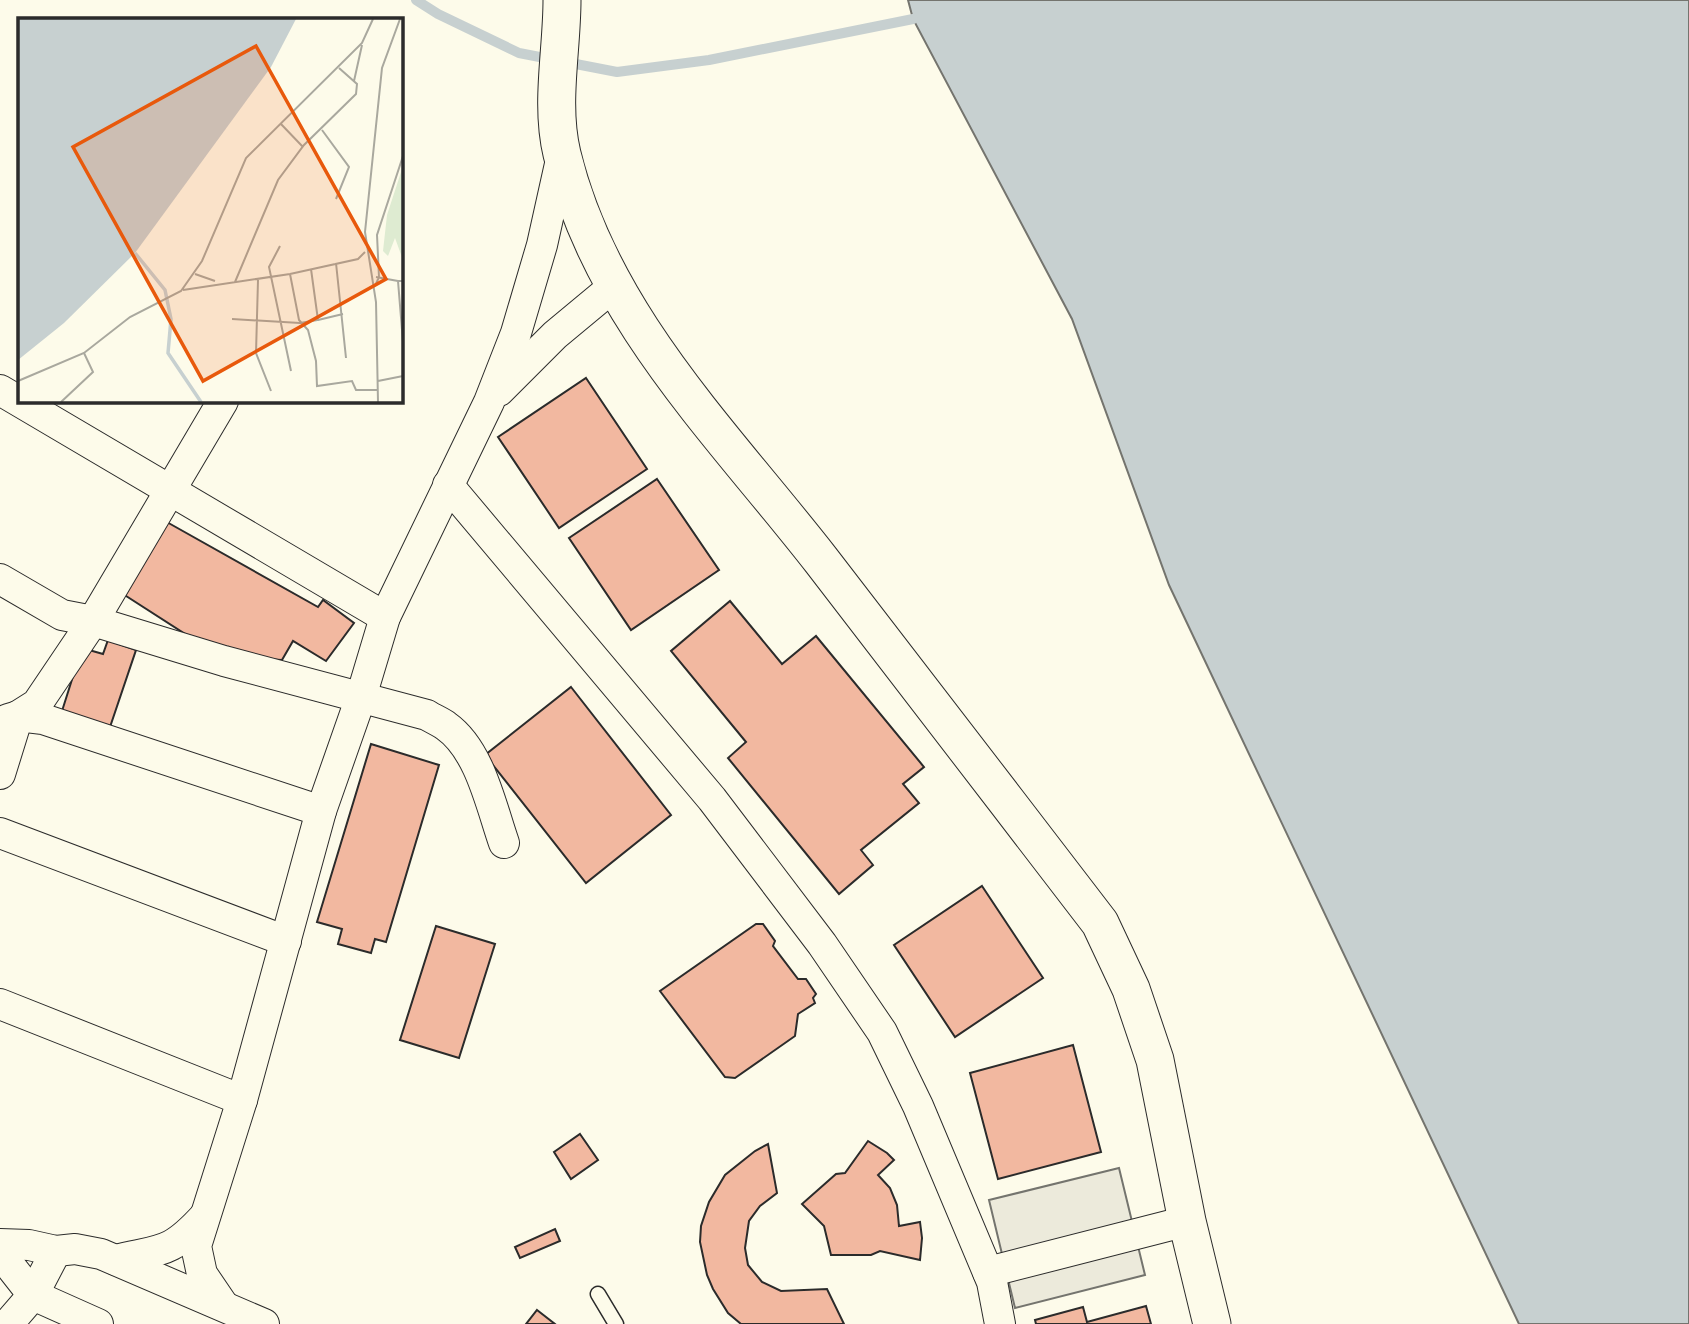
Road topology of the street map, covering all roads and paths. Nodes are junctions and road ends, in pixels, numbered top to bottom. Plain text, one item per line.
1 (562, 4) edge
2 (562, 155) junction
3 (614, 286) junction
4 (0, 390) edge
5 (18, 400) edge
6 (21, 402) edge
7 (222, 402) edge
8 (489, 402) junction
9 (448, 485) junction
10 (170, 489) junction
11 (0, 579) edge
12 (385, 618) junction
13 (93, 621) junction
14 (361, 697) junction
15 (9, 719) edge
16 (0, 774) edge
17 (321, 811) junction
18 (0, 834) edge
19 (504, 843) dead end
20 (286, 941) junction
21 (0, 1004) edge
22 (242, 1101) junction
23 (204, 1216) junction
24 (1187, 1220) junction
25 (0, 1244) edge
26 (56, 1251) junction
27 (0, 1253) edge
28 (116, 1260) junction
29 (988, 1272) junction
30 (598, 1294) dead end
31 (33, 1295) junction
32 (223, 1305) junction
33 (8, 1324) edge
34 (98, 1324) edge
35 (264, 1324) edge
36 (616, 1324) edge
37 (1000, 1324) edge
38 (1212, 1324) edge

1 - 2 street
2 - 3 street
2 - 8 street
3 - 8 street
3 - 24 street
4 - 5 street
6 - 10 street
7 - 10 street
8 - 9 street
9 - 12 street
9 - 29 street
10 - 12 street
10 - 13 street
11 - 13 street
12 - 14 street
13 - 14 street
13 - 15 street
14 - 17 street
14 - 19 street
15 - 16 street
15 - 17 street
17 - 20 street
18 - 20 street
20 - 22 street
21 - 22 street
22 - 23 street
23 - 28 street
23 - 32 street
24 - 29 street
24 - 38 street
25 - 26 street
26 - 28 street
26 - 31 street
27 - 31 street
28 - 32 street
29 - 37 street
30 - 36 lane
31 - 33 street
31 - 34 street
32 - 35 street

